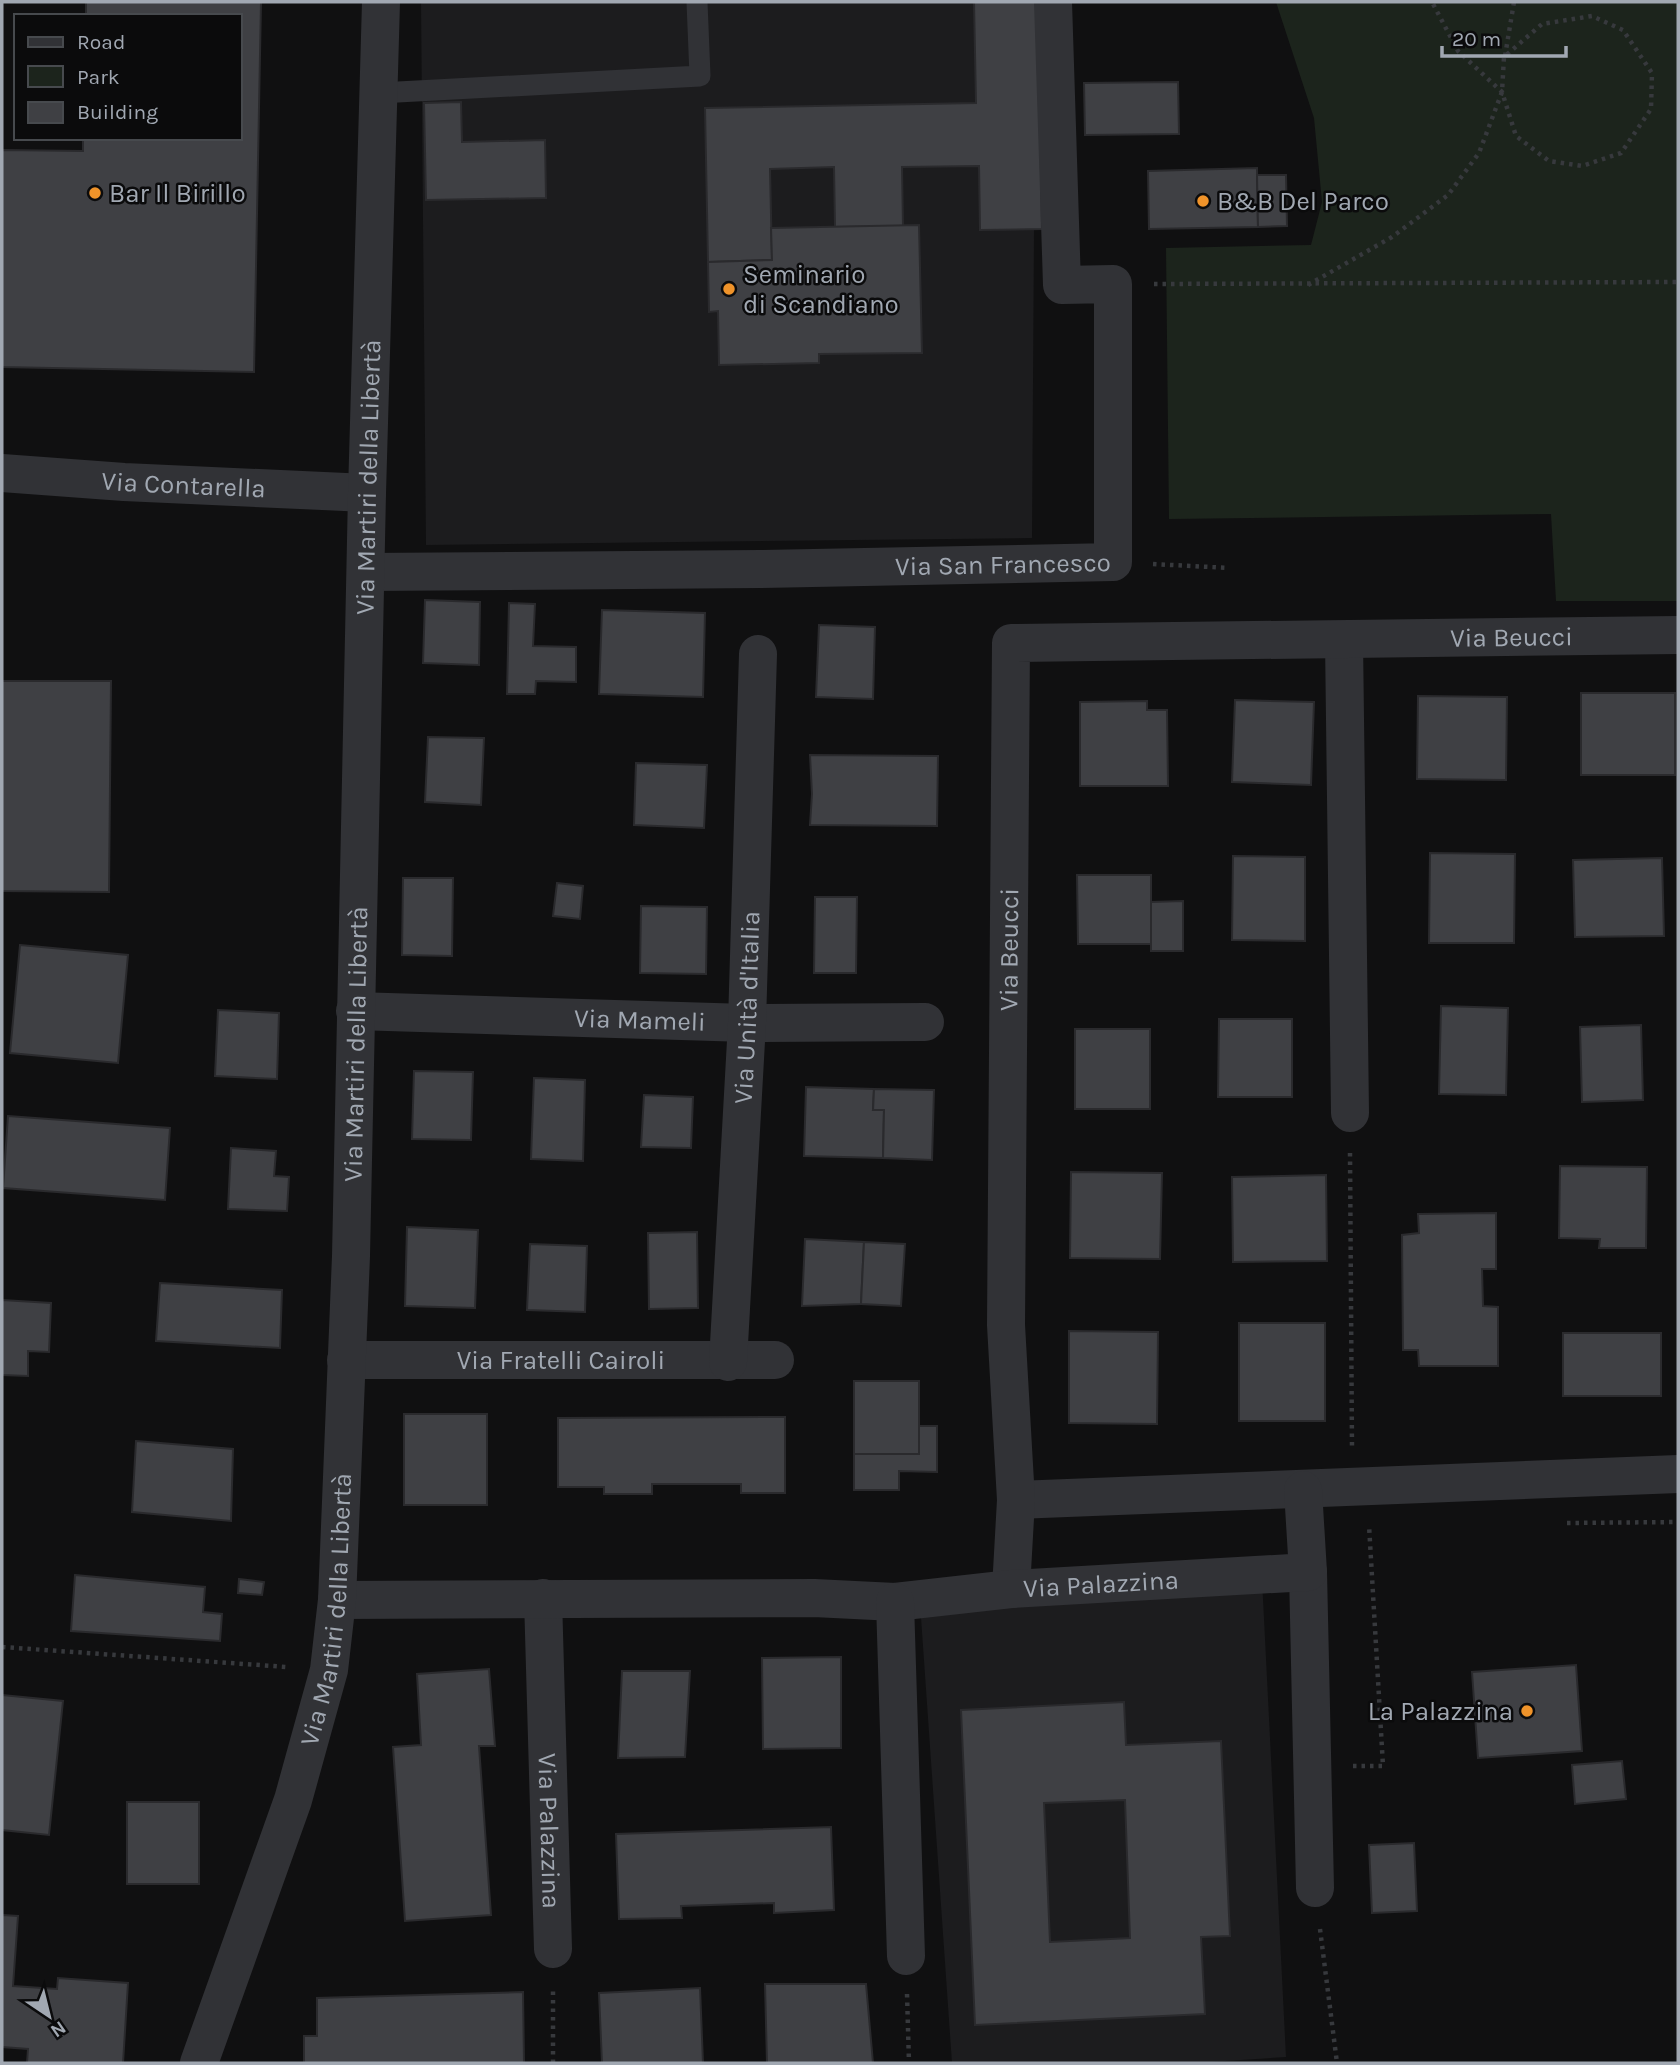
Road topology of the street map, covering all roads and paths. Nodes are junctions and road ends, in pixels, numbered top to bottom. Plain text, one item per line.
1 (381, 2) edge
2 (697, 2) edge
3 (1053, 2) edge
4 (1432, 2) edge
5 (1514, 2) edge
6 (1504, 57) junction
7 (1502, 92) junction
8 (379, 93) junction
9 (1678, 282) edge
10 (1112, 284) junction
11 (1308, 285) junction
12 (2, 473) edge
13 (367, 493) junction
14 (1113, 562) junction
15 (1229, 568) dead end
16 (366, 572) junction
17 (1678, 635) edge
18 (1344, 640) junction
19 (758, 654) dead end
20 (355, 1011) junction
21 (925, 1022) dead end
22 (747, 1023) junction
23 (1350, 1113) joint
24 (346, 1360) junction
25 (775, 1360) dead end
26 (728, 1362) junction
27 (1678, 1474) edge
28 (1352, 1488) junction
29 (1303, 1490) junction
30 (1016, 1500) junction
31 (1369, 1524) dead end
32 (1308, 1572) junction
33 (1011, 1589) junction
34 (543, 1598) junction
35 (337, 1600) junction
36 (895, 1602) junction
37 (2, 1647) edge
38 (329, 1670) junction
39 (1311, 1765) junction
40 (1315, 1888) joint
41 (553, 1949) joint
42 (906, 1956) joint
43 (199, 2063) edge
44 (553, 2063) edge
45 (909, 2063) edge
46 (1336, 2063) edge

1 - 8 street, Via Martiri della Libertà
2 - 8 lane
3 - 10 street
4 - 7 path
5 - 6 path
6 - 7 path
6 - 7 path
7 - 11 path
8 - 13 street, Via Martiri della Libertà
9 - 11 path
10 - 11 path
10 - 14 street, Via San Francesco
12 - 13 street, Via Contarella
13 - 16 street, Via Martiri della Libertà
14 - 15 path
14 - 16 street, Via San Francesco
16 - 20 street, Via Martiri della Libertà
17 - 18 street, Via Beucci
18 - 23 street
18 - 30 street, Via Beucci
19 - 22 street, Via Unità d'Italia
20 - 22 street, Via Mameli
20 - 24 street, Via Martiri della Libertà
21 - 22 street, Via Mameli
22 - 26 street, Via Unità d'Italia
23 - 28 path
24 - 26 street, Via Fratelli Cairoli
24 - 35 street, Via Martiri della Libertà
25 - 26 street, Via Fratelli Cairoli
27 - 28 street
28 - 29 street
29 - 30 street
29 - 32 street
30 - 33 street, Via Beucci
31 - 39 path
32 - 33 street, Via Palazzina
32 - 39 street
33 - 36 street, Via Palazzina
34 - 35 street, Via Palazzina
34 - 36 street, Via Palazzina
34 - 41 street, Via Palazzina
35 - 38 street, Via Martiri della Libertà
36 - 42 street
37 - 38 path
38 - 43 street, Via Martiri della Libertà
39 - 40 street
40 - 46 path
41 - 44 path
42 - 45 path

